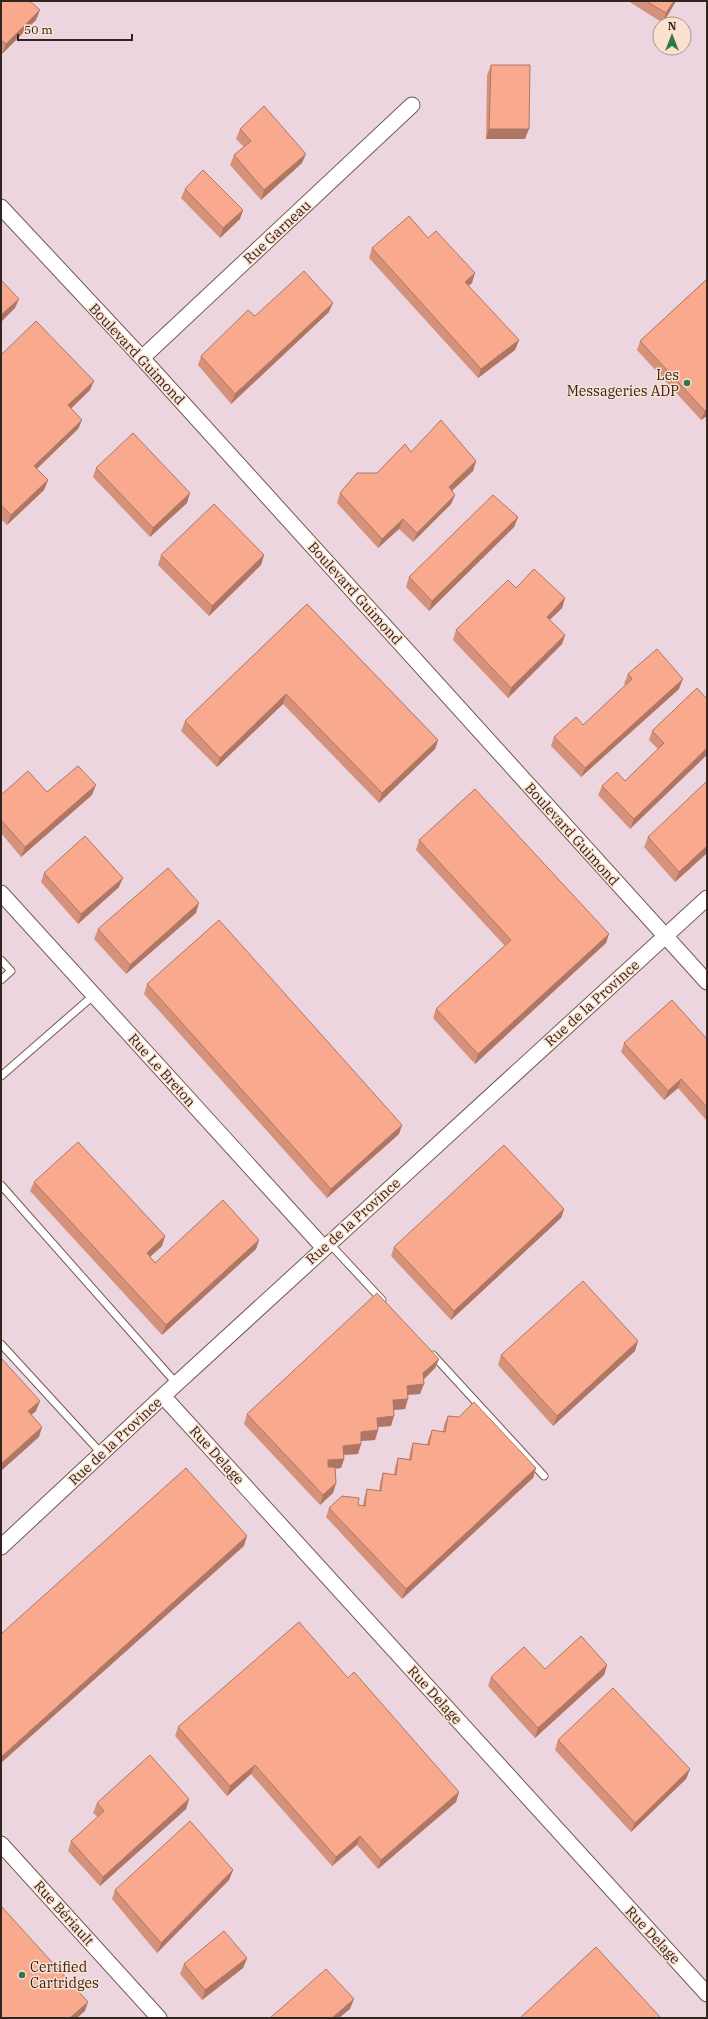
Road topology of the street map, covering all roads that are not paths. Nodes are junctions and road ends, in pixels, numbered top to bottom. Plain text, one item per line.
1 (412, 105) dead end
2 (1, 207) edge
3 (142, 358) junction
4 (1, 893) edge
5 (707, 898) edge
6 (665, 936) junction
7 (1, 960) edge
8 (1, 980) edge
9 (707, 982) edge
10 (94, 995) junction
11 (1, 1076) edge
12 (1, 1185) edge
13 (327, 1246) junction
14 (389, 1307) edge
15 (1, 1344) edge
16 (425, 1347) edge
17 (176, 1384) junction
18 (163, 1396) junction
19 (102, 1453) junction
20 (544, 1476) dead end
21 (1, 1547) edge
22 (1, 1844) edge
23 (707, 1994) edge
24 (159, 2018) edge

1 - 3 street, Rue Garneau
2 - 3 street, Boulevard Guimond
3 - 6 street, Boulevard Guimond
4 - 10 street, Rue Le Breton
5 - 6 street, Rue de la Province
6 - 9 street, Boulevard Guimond
6 - 13 street, Rue de la Province
7 - 8 lane
10 - 11 lane
10 - 13 street, Rue Le Breton
12 - 17 lane
13 - 14 lane
13 - 17 street, Rue de la Province
15 - 19 lane
16 - 20 lane
17 - 18 street, Rue de la Province
18 - 19 street, Rue de la Province
18 - 23 street, Rue Delage
19 - 21 street, Rue de la Province
22 - 24 street, Rue Bériault

